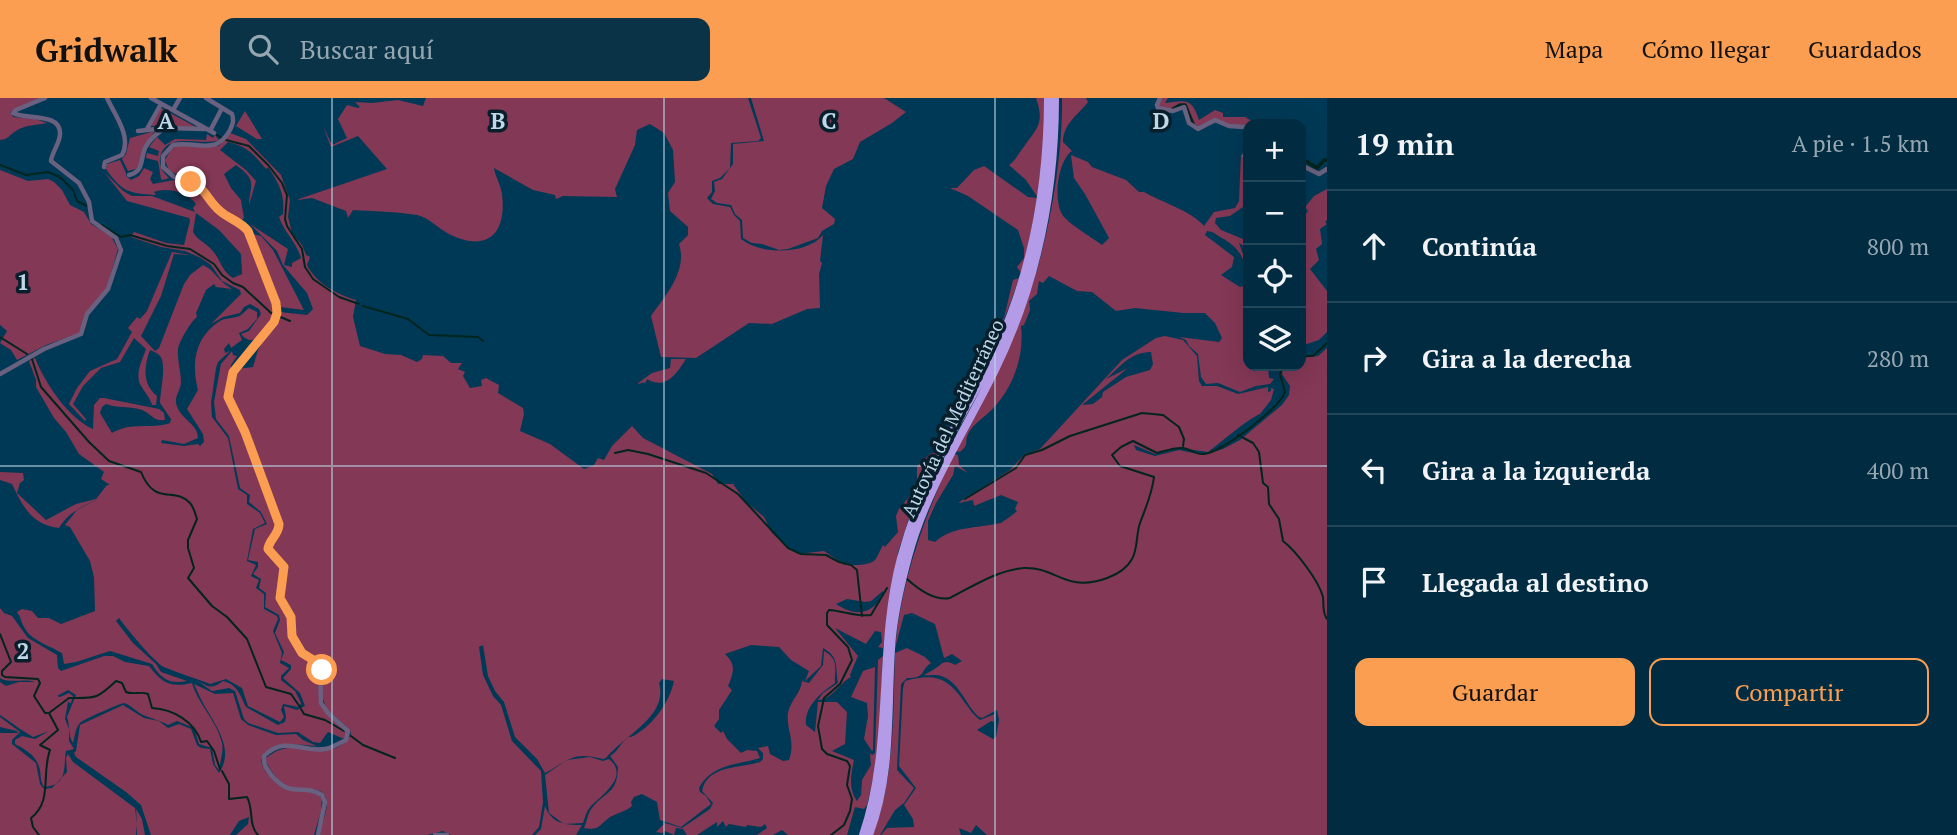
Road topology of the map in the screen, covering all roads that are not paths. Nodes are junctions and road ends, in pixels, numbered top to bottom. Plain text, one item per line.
1 (45, 98) edge
2 (107, 98) edge
3 (151, 98) edge
4 (180, 98) edge
5 (206, 98) edge
6 (1048, 98) edge
7 (1055, 98) edge
8 (1160, 98) edge
9 (161, 104) junction
10 (173, 110) junction
11 (221, 110) dead end
12 (1243, 127) edge
13 (166, 128) junction
14 (146, 130) junction
15 (138, 131) dead end
16 (210, 131) junction
17 (104, 167) dead end
18 (1306, 167) edge
19 (1327, 169) edge
20 (129, 174) dead end
21 (0, 374) edge
22 (900, 574) junction
23 (888, 659) junction
24 (318, 835) edge
25 (435, 835) edge
26 (447, 835) edge
27 (862, 835) edge
28 (869, 835) edge

1 - 21 street
2 - 17 street
3 - 9 street
4 - 10 street
5 - 24 street
6 - 22 highway, Autovía del Mediterráneo
7 - 22 highway, Autovía del Mediterráneo
8 - 12 street
9 - 10 street
9 - 14 street
10 - 16 street
11 - 16 street
13 - 14 street
13 - 16 street
13 - 20 street
14 - 15 street
18 - 19 street
22 - 23 highway, Autovía del Mediterráneo
23 - 27 highway, Autovía del Mediterráneo
23 - 28 highway, Autovía del Mediterráneo
25 - 26 street

